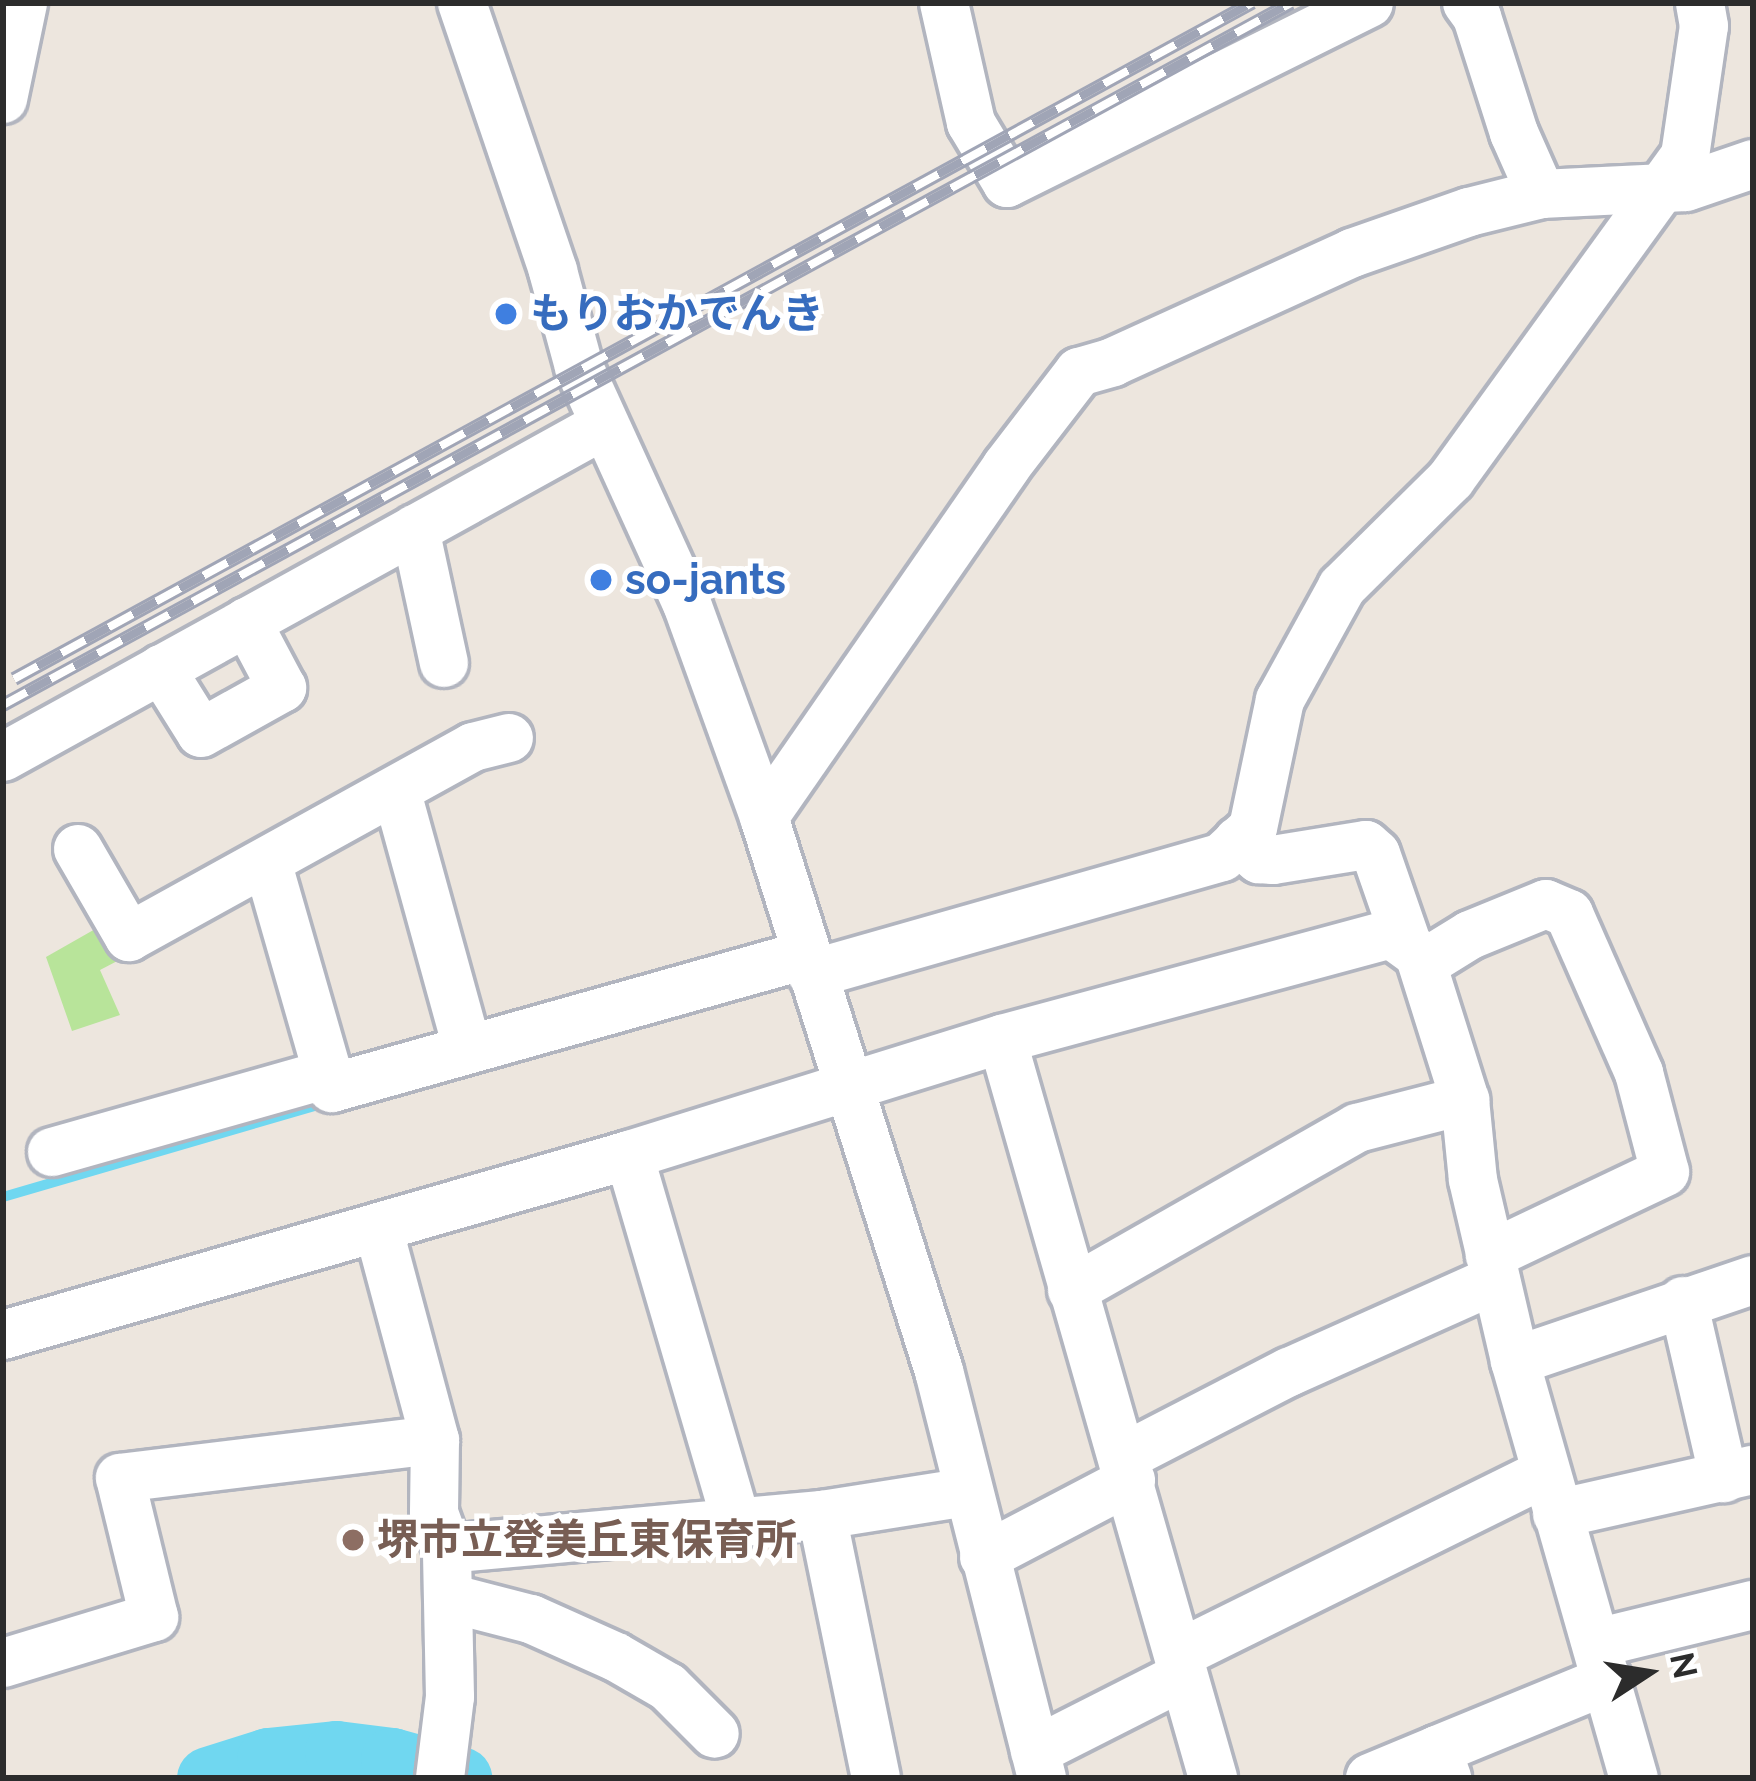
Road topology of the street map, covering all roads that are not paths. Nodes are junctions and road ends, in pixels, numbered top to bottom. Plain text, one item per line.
1 (23, 3) edge
2 (462, 3) edge
3 (944, 3) edge
4 (1369, 3) edge
5 (1467, 3) edge
6 (1700, 3) edge
7 (3, 99) edge
8 (1753, 164) edge
9 (1665, 188) junction
10 (1541, 194) junction
11 (604, 424) junction
12 (415, 529) junction
13 (247, 622) junction
14 (444, 663) dead end
15 (161, 669) junction
16 (509, 738) dead end
17 (3, 757) edge
18 (398, 793) junction
19 (764, 818) junction
20 (1238, 841) junction
21 (78, 850) dead end
22 (268, 865) junction
23 (1415, 953) junction
24 (809, 965) junction
25 (1002, 1040) junction
26 (467, 1048) junction
27 (325, 1075) junction
28 (847, 1086) junction
29 (1465, 1100) junction
30 (52, 1152) dead end
31 (628, 1155) junction
32 (378, 1227) junction
33 (1492, 1268) junction
34 (1753, 1280) edge
35 (1072, 1290) junction
36 (1683, 1301) junction
37 (3, 1335) edge
38 (1515, 1361) junction
39 (435, 1440) junction
40 (1128, 1468) junction
41 (1738, 1474) edge
42 (968, 1492) junction
43 (1550, 1494) junction
44 (822, 1515) junction
45 (736, 1521) junction
46 (447, 1549) junction
47 (984, 1557) junction
48 (448, 1598) junction
49 (1753, 1605) edge
50 (1603, 1661) junction
51 (3, 1663) edge
52 (1181, 1665) junction
53 (716, 1734) dead end
54 (1442, 1764) edge
55 (1038, 1765) edge
56 (440, 1778) edge
57 (877, 1778) edge
58 (1213, 1778) edge
59 (1370, 1778) edge
60 (1634, 1778) edge

1 - 7 street
2 - 11 street
3 - 4 street
5 - 10 street
6 - 9 street
8 - 9 street
9 - 10 street
9 - 20 street
10 - 19 street
11 - 12 street
11 - 19 street
12 - 13 street
12 - 14 street
13 - 15 street
13 - 15 street
15 - 17 street
16 - 18 street
18 - 22 street
18 - 26 street
19 - 24 street
20 - 23 street
20 - 24 street
21 - 22 street
22 - 27 street
23 - 25 street
23 - 29 street
23 - 33 street
24 - 26 street
24 - 28 street
25 - 28 street
25 - 35 street
26 - 27 street
27 - 30 street
28 - 31 street
28 - 42 street
29 - 33 street
29 - 35 street
31 - 32 street
31 - 45 street
32 - 37 street
32 - 39 street
33 - 38 street
33 - 40 street
34 - 36 street
35 - 40 street
36 - 38 street
36 - 41 street
38 - 43 street
39 - 46 street
39 - 51 street
40 - 47 street
40 - 52 street
41 - 43 street
42 - 44 street
42 - 47 street
43 - 50 street
43 - 52 street
44 - 45 street
44 - 57 street
45 - 46 street
46 - 48 street
47 - 55 street
48 - 53 street
48 - 56 street
49 - 50 street
50 - 54 street
50 - 60 street
52 - 55 street
52 - 58 street
54 - 59 street

